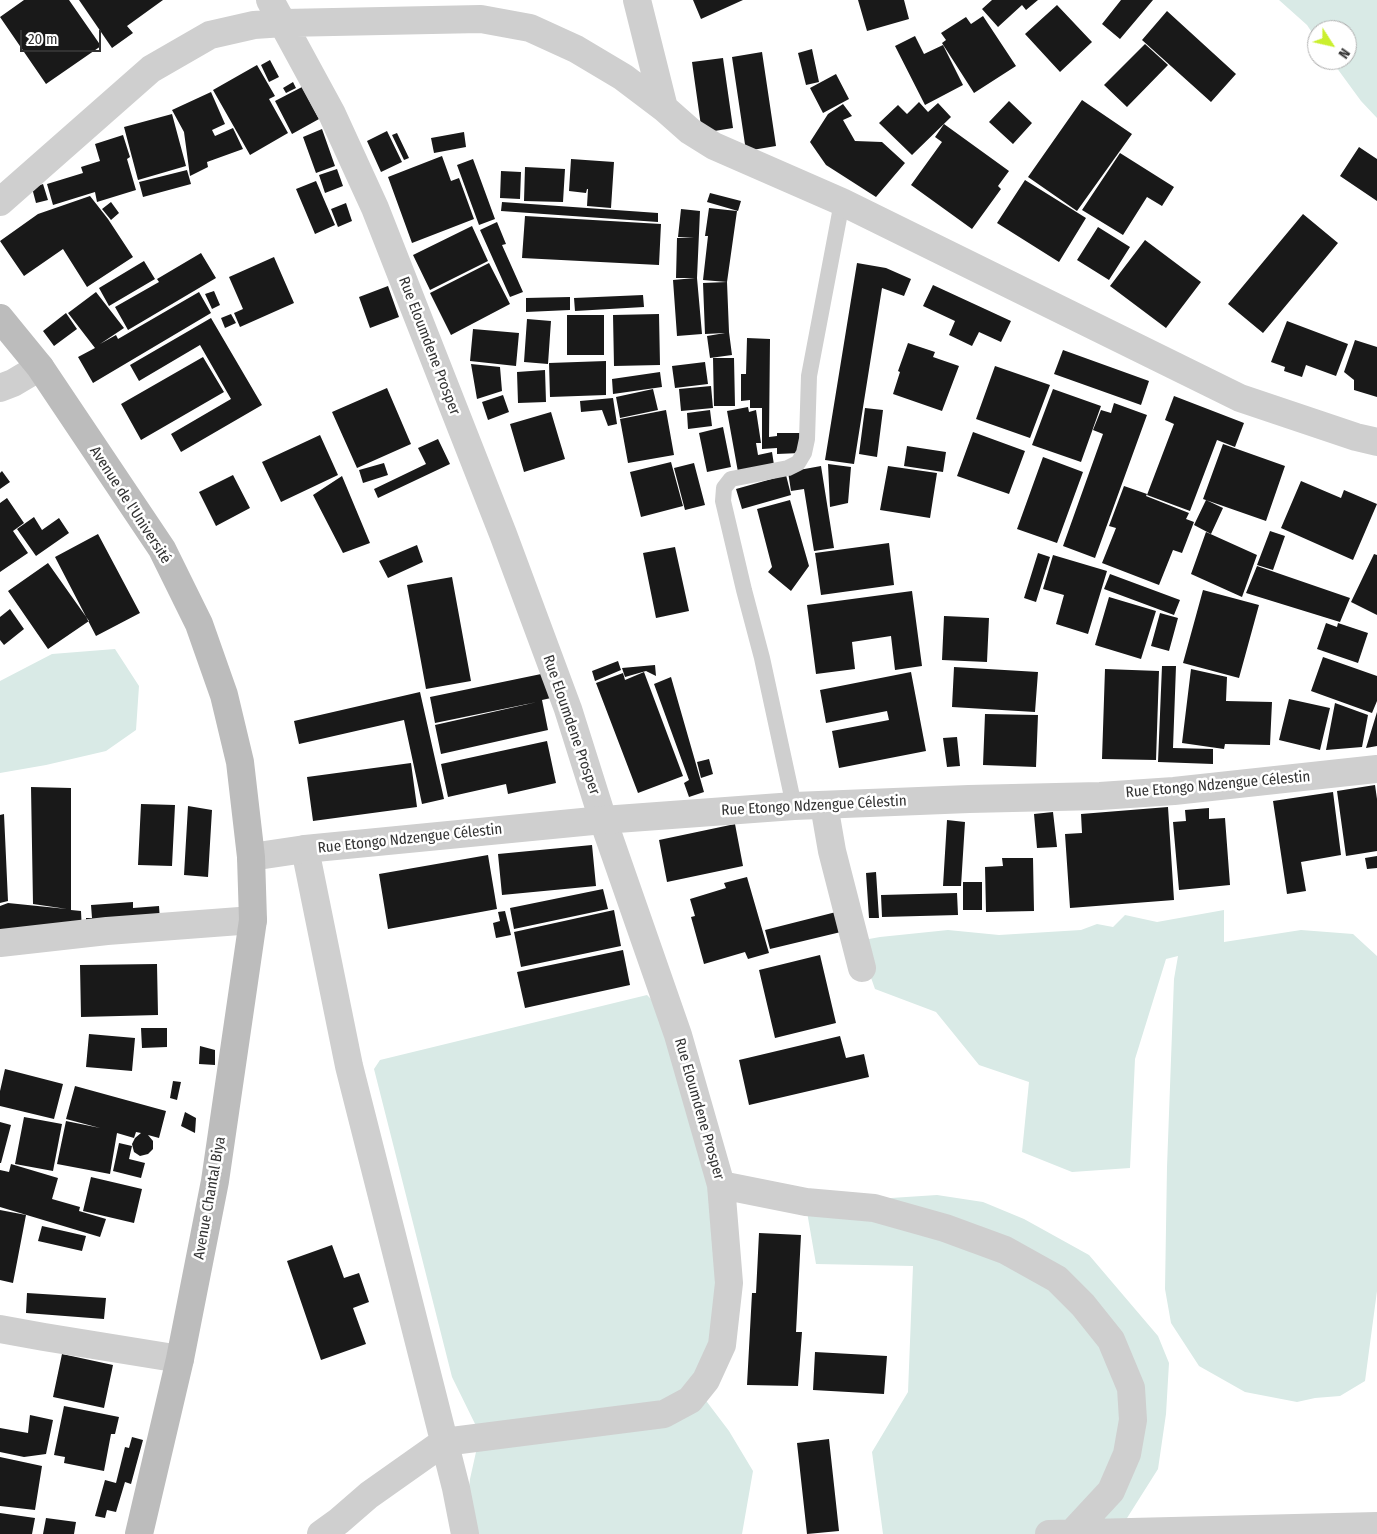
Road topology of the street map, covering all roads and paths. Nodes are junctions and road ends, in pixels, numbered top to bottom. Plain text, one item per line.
1 (637, 0) edge
2 (477, 10) edge
3 (277, 11) edge
4 (664, 108) junction
5 (0, 202) edge
6 (842, 202) junction
7 (0, 318) edge
8 (40, 367) junction
9 (0, 388) edge
10 (1377, 442) edge
11 (1377, 769) edge
12 (824, 805) junction
13 (794, 806) junction
14 (603, 820) junction
15 (305, 849) junction
16 (251, 857) junction
17 (253, 920) junction
18 (0, 943) edge
19 (862, 968) dead end
20 (721, 1185) junction
21 (0, 1329) edge
22 (180, 1359) junction
23 (444, 1442) junction
24 (1377, 1526) edge
25 (1061, 1533) edge
26 (139, 1534) edge
27 (321, 1534) edge
28 (464, 1534) edge

1 - 4 street
2 - 3 street
2 - 4 street
3 - 5 street
3 - 14 street, Rue Eloumdene Prosper
4 - 6 street
6 - 10 street
6 - 13 lane
7 - 8 main road, Avenue de l'Université
8 - 9 street
8 - 16 main road, Avenue de l'Université
11 - 12 street, Rue Etongo Ndzengue Célestin
12 - 13 street, Rue Etongo Ndzengue Célestin
12 - 19 street
13 - 14 street, Rue Etongo Ndzengue Célestin
14 - 15 street, Rue Etongo Ndzengue Célestin
14 - 20 street, Rue Eloumdene Prosper
15 - 16 street, Rue Etongo Ndzengue Célestin
15 - 23 street
16 - 17 main road, Avenue Chantal Biya
17 - 18 street
17 - 22 main road, Avenue Chantal Biya
20 - 23 street, Rue Eloumdene Prosper
20 - 25 street
21 - 22 street
22 - 26 main road, Avenue Chantal Biya
23 - 27 street
23 - 28 street
24 - 25 street

